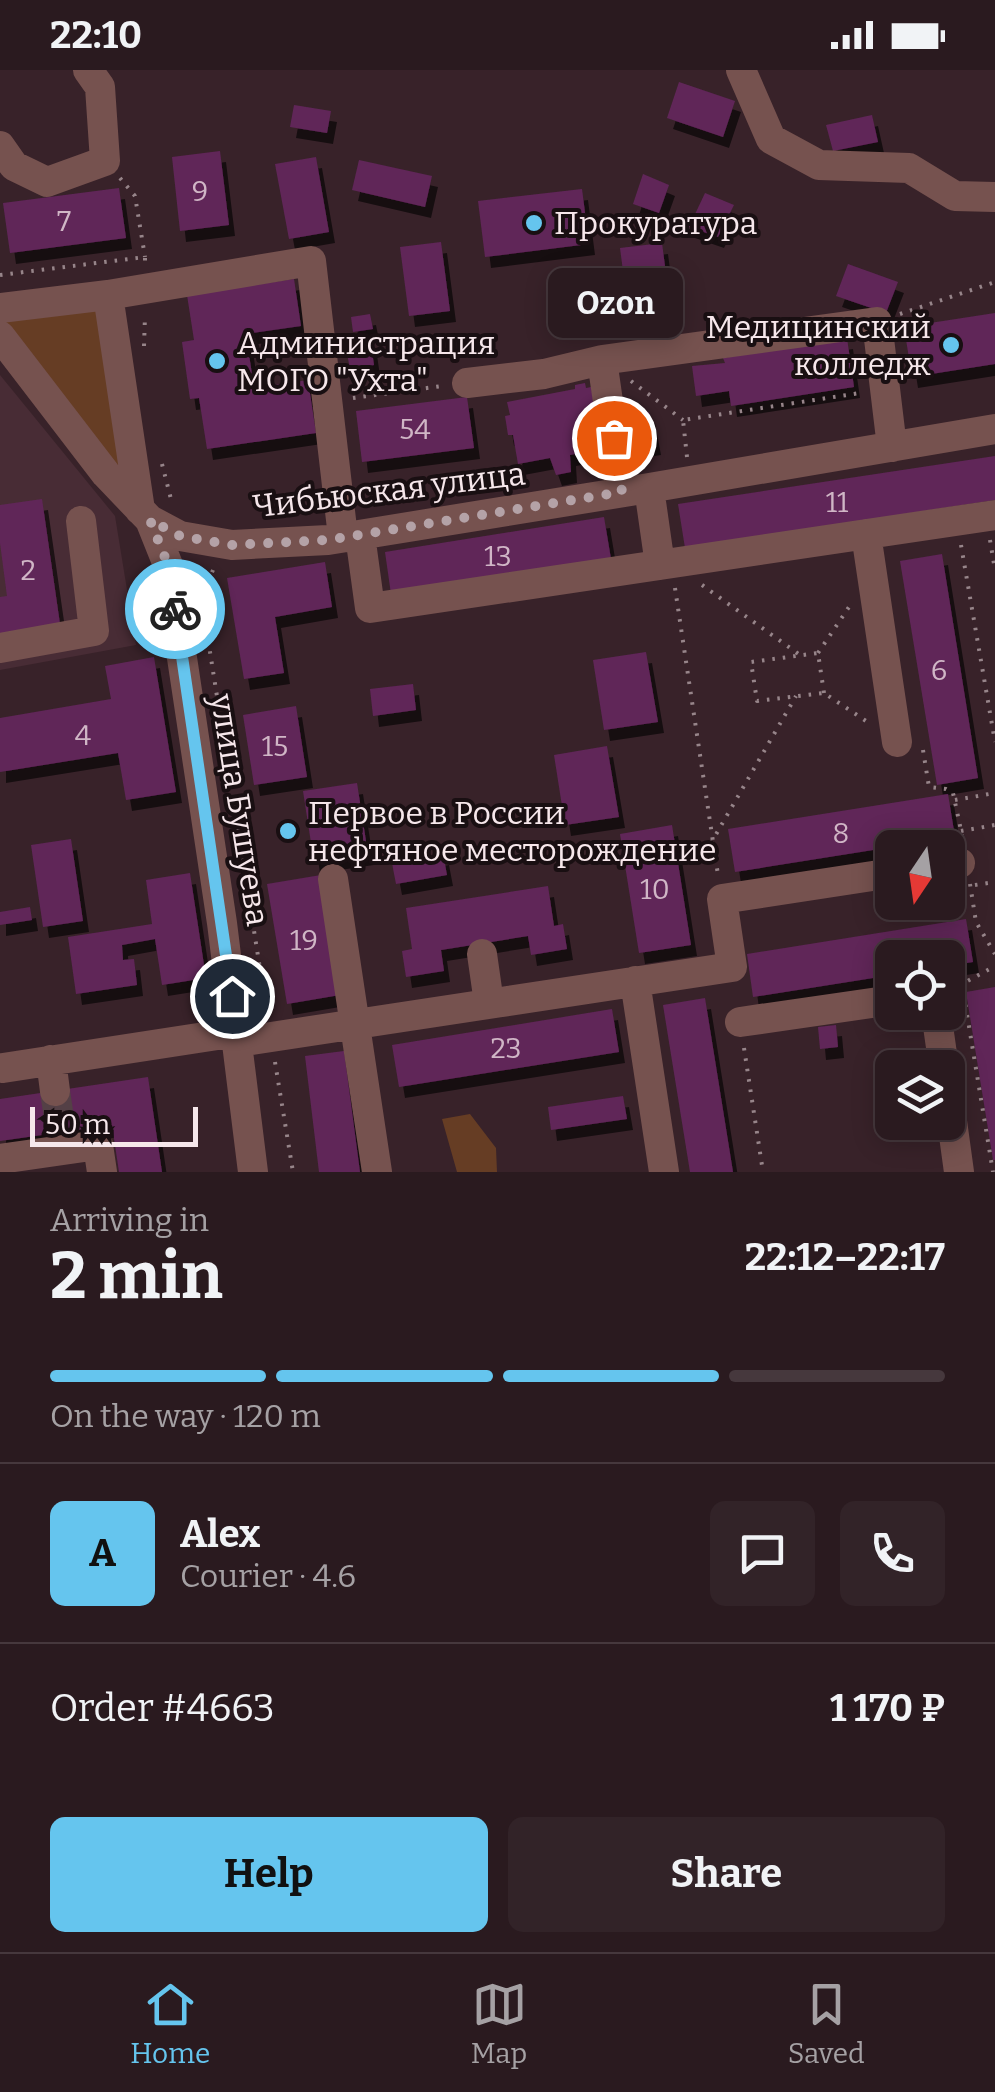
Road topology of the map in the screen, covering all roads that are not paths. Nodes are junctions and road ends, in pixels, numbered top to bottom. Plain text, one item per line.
1 (88, 70) edge
2 (741, 70) edge
3 (0, 146) edge
4 (995, 197) edge
5 (108, 295) junction
6 (0, 308) edge
7 (0, 336) edge
8 (602, 360) junction
9 (467, 383) road end
10 (995, 428) edge
11 (892, 446) junction
12 (640, 494) junction
13 (144, 515) junction
14 (995, 515) edge
15 (81, 521) dead end
16 (866, 534) junction
17 (354, 540) junction
18 (666, 564) junction
19 (0, 648) edge
20 (910, 746) road end
21 (875, 876) edge
22 (333, 878) dead end
23 (482, 954) dead end
24 (635, 981) junction
25 (875, 1002) edge
26 (489, 1003) junction
27 (740, 1022) road end
28 (354, 1023) junction
29 (238, 1037) junction
30 (50, 1060) junction
31 (3, 1068) dead end
32 (55, 1090) tunnel mouth
33 (955, 1140) edge
34 (0, 1159) edge
35 (102, 1172) edge
36 (254, 1172) edge
37 (377, 1172) edge
38 (664, 1172) edge
39 (960, 1172) edge

1 - 3 street
2 - 4 street
5 - 6 street
5 - 13 street
5 - 17 street
7 - 13 street, улица Бушуева
8 - 9 street
8 - 11 street
8 - 12 street
10 - 11 street, Чибьюская улица
11 - 12 street, Чибьюская улица
12 - 17 street, Чибьюская улица
12 - 18 street
13 - 17 street, Чибьюская улица
13 - 29 street, улица Бушуева
14 - 16 street
15 - 19 street
16 - 18 street
16 - 20 street
17 - 18 street
21 - 24 street
22 - 28 street
23 - 26 street
24 - 26 street
24 - 38 street
25 - 27 street
26 - 28 street
28 - 29 street
28 - 37 street
29 - 30 street
29 - 36 street, улица Бушуева
30 - 31 street
30 - 32 street
33 - 39 street
34 - 35 street

